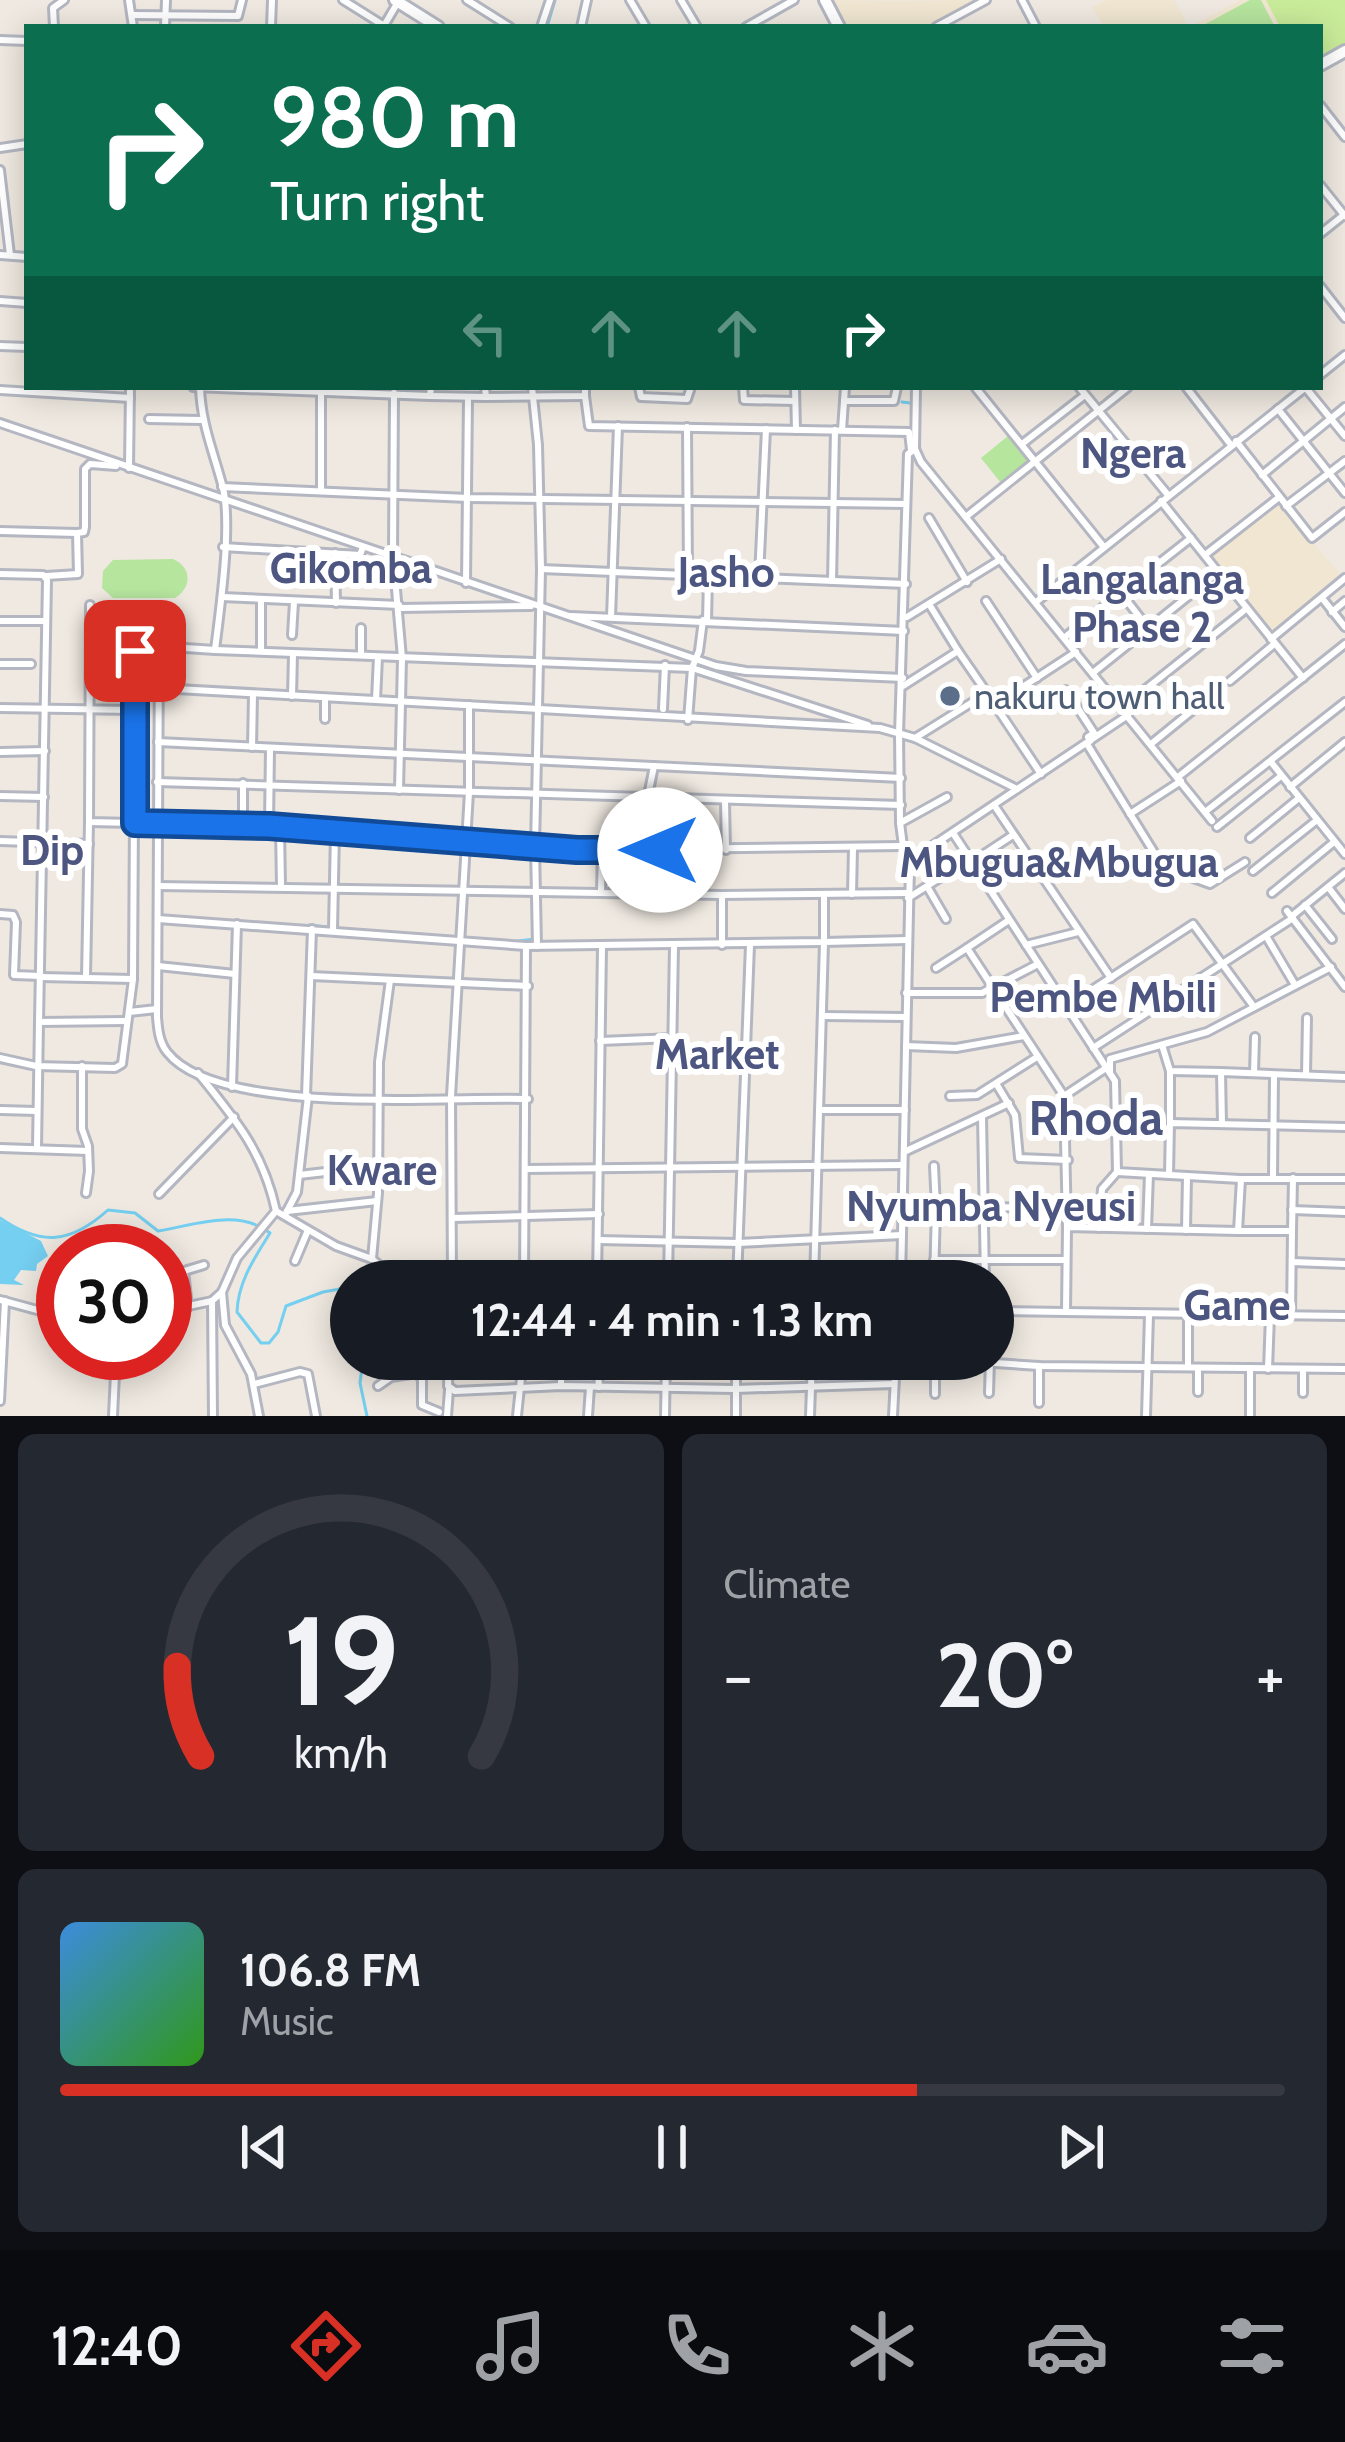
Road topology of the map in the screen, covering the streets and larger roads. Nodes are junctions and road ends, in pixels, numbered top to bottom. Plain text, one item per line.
1 (129, 0) edge
2 (166, 0) edge
3 (242, 0) edge
4 (343, 0) edge
5 (467, 0) edge
6 (794, 0) edge
7 (986, 0) edge
8 (396, 1) edge
9 (132, 15) junction
10 (166, 16) junction
11 (133, 24) edge
12 (165, 24) edge
13 (381, 24) edge
14 (432, 24) edge
15 (505, 24) edge
16 (751, 24) edge
17 (942, 24) edge
18 (1323, 109) edge
19 (1345, 137) edge
20 (0, 170) edge
21 (1323, 189) edge
22 (2, 196) edge
23 (1345, 215) edge
24 (3, 228) edge
25 (0, 255) edge
26 (10, 256) junction
27 (24, 256) edge
28 (1323, 290) edge
29 (1345, 318) edge
30 (0, 390) edge
31 (130, 390) edge
32 (197, 390) edge
33 (316, 390) edge
34 (380, 390) edge
35 (485, 390) edge
36 (640, 390) edge
37 (690, 390) edge
38 (743, 390) edge
39 (795, 390) edge
40 (844, 390) edge
41 (897, 390) edge
42 (916, 390) edge
43 (977, 390) edge
44 (1081, 390) edge
45 (1124, 390) edge
46 (1189, 390) edge
47 (1299, 390) edge
48 (1303, 390) edge
49 (321, 391) junction
50 (532, 391) edge
51 (430, 392) edge
52 (585, 392) edge
53 (394, 393) junction
54 (1085, 395) junction
55 (486, 397) junction
56 (130, 398) junction
57 (469, 399) junction
58 (897, 400) junction
59 (795, 401) junction
60 (844, 401) junction
61 (915, 402) junction
62 (1345, 407) edge
63 (1278, 409) junction
64 (1099, 411) junction
65 (1331, 418) junction
66 (149, 419) dead end
67 (202, 419) junction
68 (0, 423) edge
69 (618, 426) junction
70 (686, 427) junction
71 (766, 429) junction
72 (796, 430) junction
73 (839, 430) junction
74 (1345, 436) edge
75 (1304, 441) junction
76 (1234, 443) junction
77 (1022, 444) junction
78 (913, 450) junction
79 (1036, 461) junction
80 (1345, 461) edge
81 (118, 464) junction
82 (129, 468) junction
83 (1330, 473) junction
84 (1262, 475) junction
85 (222, 487) junction
86 (321, 491) junction
87 (1345, 493) edge
88 (393, 494) junction
89 (1279, 497) junction
90 (224, 498) junction
91 (468, 498) junction
92 (1164, 498) junction
93 (540, 499) junction
94 (687, 499) junction
95 (615, 500) junction
96 (763, 500) junction
97 (833, 503) junction
98 (906, 504) junction
99 (1286, 506) junction
100 (1345, 512) edge
101 (967, 516) junction
102 (929, 518) dead end
103 (0, 531) edge
104 (77, 532) junction
105 (1191, 538) junction
106 (363, 545) junction
107 (223, 547) junction
108 (1103, 547) junction
109 (335, 553) junction
110 (393, 555) junction
111 (1205, 555) junction
112 (1001, 560) junction
113 (541, 569) junction
114 (1218, 572) junction
115 (613, 573) junction
116 (0, 574) edge
117 (46, 575) junction
118 (688, 575) junction
119 (708, 577) junction
120 (758, 577) junction
121 (1345, 578) edge
122 (832, 581) junction
123 (967, 582) junction
124 (466, 583) junction
125 (906, 584) junction
126 (1121, 593) junction
127 (221, 597) junction
128 (1322, 598) junction
129 (261, 601) junction
130 (1345, 601) edge
131 (294, 602) junction
132 (986, 602) dead end
133 (1036, 602) junction
134 (336, 603) junction
135 (929, 604) junction
136 (91, 605) dead end
137 (399, 606) junction
138 (538, 607) junction
139 (1247, 608) junction
140 (1333, 611) junction
141 (562, 615) junction
142 (611, 617) junction
143 (905, 618) junction
144 (0, 621) edge
145 (45, 621) junction
146 (705, 621) junction
147 (1345, 627) edge
148 (361, 628) dead end
149 (1148, 629) junction
150 (904, 632) junction
151 (292, 635) dead end
152 (1065, 637) junction
153 (1273, 641) junction
154 (1345, 644) edge
155 (159, 647) junction
156 (261, 649) dead end
157 (215, 650) junction
158 (958, 651) junction
159 (1076, 652) junction
160 (293, 654) junction
161 (361, 656) junction
162 (378, 657) junction
163 (402, 658) junction
164 (0, 664) edge
165 (32, 664) dead end
166 (542, 664) junction
167 (694, 664) junction
168 (665, 665) junction
169 (1094, 672) junction
170 (1037, 678) junction
171 (1303, 678) junction
172 (1230, 680) dead end
173 (903, 682) junction
174 (159, 688) junction
175 (1066, 690) dead end
176 (987, 693) junction
177 (253, 694) junction
178 (292, 696) junction
179 (1210, 696) dead end
180 (325, 698) junction
181 (376, 700) junction
182 (401, 702) junction
183 (1345, 702) edge
184 (469, 704) junction
185 (995, 705) junction
186 (0, 708) edge
187 (44, 709) junction
188 (541, 709) junction
189 (663, 709) dead end
190 (91, 710) junction
191 (136, 710) junction
192 (1125, 711) junction
193 (325, 718) dead end
194 (688, 720) junction
195 (880, 728) junction
196 (899, 734) junction
197 (915, 738) junction
198 (158, 742) junction
199 (1345, 742) edge
200 (1089, 743) junction
201 (1151, 744) junction
202 (252, 747) junction
203 (270, 748) junction
204 (45, 751) junction
205 (0, 752) edge
206 (398, 754) junction
207 (469, 755) junction
208 (538, 760) junction
209 (1271, 762) junction
210 (653, 766) junction
211 (1040, 774) junction
212 (1281, 776) junction
213 (901, 778) junction
214 (1179, 779) junction
215 (157, 782) junction
216 (243, 784) junction
217 (268, 784) junction
218 (1290, 787) junction
219 (1018, 789) junction
220 (399, 790) junction
221 (469, 792) junction
222 (536, 793) junction
223 (0, 796) edge
224 (648, 796) junction
225 (44, 797) junction
226 (946, 797) dead end
227 (1299, 798) junction
228 (725, 801) junction
229 (901, 805) junction
230 (994, 805) junction
231 (1205, 812) junction
232 (243, 813) dead end
233 (1130, 814) junction
234 (1317, 820) junction
235 (89, 821) junction
236 (156, 822) junction
237 (135, 823) junction
238 (900, 823) junction
239 (269, 826) junction
240 (280, 827) junction
241 (335, 832) junction
242 (953, 833) junction
243 (1013, 835) junction
244 (1250, 838) dead end
245 (0, 841) edge
246 (465, 841) junction
247 (44, 842) junction
248 (1334, 842) junction
249 (89, 844) junction
250 (903, 846) junction
251 (535, 847) junction
252 (853, 848) junction
253 (602, 850) junction
254 (685, 850) junction
255 (725, 850) junction
256 (1345, 854) edge
257 (912, 861) junction
258 (971, 861) junction
259 (1030, 861) junction
260 (1245, 862) dead end
261 (1253, 871) dead end
262 (1345, 873) edge
263 (158, 886) junction
264 (281, 887) junction
265 (1328, 887) junction
266 (334, 888) junction
267 (928, 888) junction
268 (988, 888) junction
269 (462, 890) junction
270 (536, 890) junction
271 (601, 892) junction
272 (687, 893) junction
273 (1272, 893) dead end
274 (852, 894) junction
275 (722, 895) junction
276 (824, 895) junction
277 (908, 896) junction
278 (1305, 905) junction
279 (1345, 909) edge
280 (0, 914) edge
281 (1290, 915) junction
282 (946, 919) dead end
283 (158, 920) junction
284 (1009, 920) junction
285 (237, 924) junction
286 (312, 929) junction
287 (334, 930) junction
288 (1078, 932) junction
289 (1266, 936) junction
290 (1332, 939) dead end
291 (458, 940) junction
292 (907, 940) junction
293 (824, 942) junction
294 (722, 945) junction
295 (750, 945) junction
296 (1026, 945) junction
297 (526, 946) junction
298 (537, 946) junction
299 (674, 946) junction
300 (602, 947) junction
301 (967, 948) junction
302 (1222, 962) junction
303 (1038, 964) junction
304 (158, 966) junction
305 (1331, 967) junction
306 (935, 968) dead end
307 (235, 974) junction
308 (40, 976) junction
309 (311, 976) junction
310 (86, 977) junction
311 (1200, 977) junction
312 (133, 979) junction
313 (1111, 979) junction
314 (390, 980) junction
315 (457, 984) junction
316 (528, 986) junction
317 (1295, 986) junction
318 (1345, 987) edge
319 (994, 988) junction
320 (906, 994) junction
321 (1210, 996) dead end
322 (1066, 1007) junction
323 (1254, 1007) junction
324 (158, 1010) junction
325 (824, 1016) junction
326 (906, 1017) junction
327 (127, 1018) junction
328 (1307, 1018) dead end
329 (39, 1022) junction
330 (1024, 1036) junction
331 (1256, 1037) dead end
332 (674, 1038) junction
333 (599, 1041) junction
334 (1162, 1045) junction
335 (906, 1046) junction
336 (1093, 1048) junction
337 (0, 1058) edge
338 (1037, 1058) junction
339 (36, 1066) junction
340 (82, 1066) junction
341 (1108, 1070) junction
342 (196, 1071) junction
343 (1170, 1071) junction
344 (1221, 1072) junction
345 (1254, 1073) junction
346 (1274, 1075) junction
347 (1306, 1075) junction
348 (1345, 1077) edge
349 (997, 1085) junction
350 (232, 1087) junction
351 (307, 1096) junction
352 (451, 1096) junction
353 (950, 1096) dead end
354 (1064, 1096) junction
355 (527, 1099) junction
356 (377, 1100) junction
357 (1009, 1103) junction
358 (819, 1110) junction
359 (0, 1111) edge
360 (37, 1111) junction
361 (905, 1111) junction
362 (982, 1116) junction
363 (234, 1118) junction
364 (1170, 1123) junction
365 (1222, 1124) junction
366 (1345, 1126) edge
367 (1274, 1127) junction
368 (0, 1148) edge
369 (37, 1148) junction
370 (88, 1151) junction
371 (904, 1151) junction
372 (1068, 1160) junction
373 (818, 1165) junction
374 (902, 1165) junction
375 (378, 1166) junction
376 (934, 1166) dead end
377 (740, 1168) junction
378 (526, 1169) junction
379 (599, 1169) junction
380 (670, 1169) junction
381 (1118, 1172) junction
382 (1149, 1174) junction
383 (299, 1175) junction
384 (1169, 1175) junction
385 (1187, 1176) junction
386 (1273, 1177) junction
387 (1293, 1178) junction
388 (1241, 1179) junction
389 (1345, 1179) edge
390 (86, 1193) dead end
391 (160, 1194) dead end
392 (377, 1201) junction
393 (1067, 1207) junction
394 (936, 1208) junction
395 (986, 1208) junction
396 (1292, 1210) junction
397 (1345, 1212) edge
398 (286, 1213) junction
399 (599, 1214) junction
400 (274, 1215) junction
401 (524, 1216) junction
402 (451, 1218) junction
403 (1067, 1227) junction
404 (1099, 1228) junction
405 (308, 1229) junction
406 (1147, 1229) junction
407 (1186, 1230) junction
408 (1238, 1231) junction
409 (1292, 1231) junction
410 (902, 1235) junction
411 (815, 1239) junction
412 (598, 1240) junction
413 (670, 1241) junction
414 (738, 1243) junction
415 (372, 1259) joint
416 (452, 1260) edge
417 (524, 1260) edge
418 (598, 1260) edge
419 (669, 1260) edge
420 (738, 1260) edge
421 (814, 1260) edge
422 (901, 1260) edge
423 (934, 1260) edge
424 (985, 1260) edge
425 (1014, 1260) edge
426 (1066, 1260) junction
427 (295, 1262) dead end
428 (1292, 1262) junction
429 (1345, 1264) edge
430 (204, 1265) dead end
431 (192, 1269) edge
432 (222, 1292) junction
433 (2, 1300) edge
434 (212, 1300) junction
435 (192, 1306) edge
436 (36, 1309) edge
437 (1014, 1311) edge
438 (1066, 1312) junction
439 (1149, 1315) junction
440 (1188, 1316) junction
441 (1270, 1316) junction
442 (1291, 1316) junction
443 (1345, 1316) edge
444 (1014, 1364) edge
445 (1039, 1366) junction
446 (1147, 1367) junction
447 (1188, 1367) junction
448 (1198, 1368) junction
449 (1250, 1369) junction
450 (1268, 1369) junction
451 (1345, 1369) edge
452 (1303, 1370) junction
453 (115, 1380) edge
454 (385, 1380) edge
455 (422, 1380) edge
456 (449, 1380) edge
457 (521, 1380) edge
458 (561, 1380) edge
459 (595, 1380) edge
460 (665, 1380) edge
461 (735, 1380) edge
462 (812, 1380) edge
463 (894, 1380) edge
464 (935, 1380) edge
465 (989, 1380) edge
466 (254, 1384) junction
467 (894, 1384) junction
468 (378, 1386) dead end
469 (561, 1386) junction
470 (812, 1386) junction
471 (594, 1387) junction
472 (0, 1388) edge
473 (520, 1388) junction
474 (665, 1388) junction
475 (450, 1389) junction
476 (735, 1389) junction
477 (1198, 1392) dead end
478 (989, 1393) dead end
479 (1303, 1393) dead end
480 (935, 1394) dead end
481 (0, 1401) edge
482 (1039, 1403) dead end
483 (441, 1415) edge
484 (113, 1416) edge
485 (213, 1416) edge
486 (259, 1416) edge
487 (316, 1416) edge
488 (517, 1416) edge
489 (588, 1416) edge
490 (665, 1416) edge
491 (736, 1416) edge
492 (810, 1416) edge
493 (893, 1416) edge
494 (1146, 1416) edge
495 (1250, 1416) edge

1 - 9 street
2 - 10 street
3 - 10 street
4 - 13 street
5 - 15 street
6 - 16 street
7 - 17 street
8 - 14 street
9 - 10 street
9 - 11 street
10 - 12 street
18 - 19 street
20 - 22 street
21 - 23 street
22 - 24 street
24 - 26 street
25 - 26 street
26 - 27 street
28 - 29 street
30 - 56 street
31 - 56 street
32 - 67 street
33 - 49 street
34 - 49 street
34 - 53 street
35 - 55 street
36 - 37 street
38 - 59 street
39 - 59 street
40 - 60 street
41 - 58 street
42 - 61 street
43 - 77 street
44 - 54 street
45 - 64 street
46 - 76 street
47 - 63 street
48 - 65 street
49 - 86 street
50 - 52 street
50 - 55 street
50 - 93 street
51 - 53 street
51 - 57 street
52 - 69 street
53 - 88 street
54 - 64 street
54 - 77 street
55 - 57 street
56 - 82 street
57 - 91 street
58 - 60 street
58 - 61 street
59 - 72 street
60 - 73 street
61 - 78 street
62 - 65 street
63 - 75 street
63 - 76 street
64 - 79 street
64 - 92 street
65 - 74 street
65 - 75 street
66 - 67 street
67 - 85 street
68 - 81 street
69 - 70 street
69 - 95 street
70 - 71 street
70 - 94 street
71 - 72 street
71 - 96 street
72 - 73 street
73 - 78 street
73 - 97 street
75 - 83 street
75 - 84 street
76 - 84 street
76 - 92 street
77 - 79 street
78 - 98 street
78 - 101 street
79 - 101 street
79 - 108 street
80 - 83 street
81 - 82 street
81 - 104 street
82 - 90 street
83 - 87 street
83 - 99 street
84 - 89 street
85 - 86 street
85 - 90 street
86 - 88 street
88 - 91 street
88 - 110 street
89 - 99 street
89 - 111 street
90 - 106 street
90 - 107 street
91 - 93 street
91 - 124 street
92 - 105 street
92 - 108 street
93 - 95 street
93 - 113 street
94 - 95 street
94 - 96 street
94 - 118 street
95 - 115 street
96 - 97 street
96 - 120 street
97 - 98 street
97 - 122 street
98 - 125 street
99 - 100 street
101 - 112 street
102 - 123 street
103 - 104 street
104 - 117 street
105 - 111 street
105 - 126 street
106 - 109 street
106 - 110 street
107 - 109 street
107 - 127 street
108 - 133 street
109 - 134 street
110 - 124 street
110 - 137 street
111 - 114 street
112 - 123 street
112 - 133 street
113 - 115 street
113 - 138 street
114 - 139 street
114 - 149 street
115 - 118 street
115 - 142 street
116 - 117 street
117 - 145 street
118 - 119 street
119 - 120 street
119 - 146 street
120 - 122 street
121 - 128 street
122 - 125 street
123 - 135 street
124 - 138 street
125 - 143 street
126 - 149 street
126 - 152 street
127 - 129 street
127 - 157 street
128 - 140 street
128 - 153 street
129 - 131 street
129 - 156 street
130 - 140 street
131 - 134 street
131 - 151 street
132 - 170 street
133 - 152 street
134 - 137 street
135 - 143 street
135 - 158 street
136 - 190 street
137 - 138 street
137 - 163 street
138 - 141 street
138 - 166 street
139 - 153 street
139 - 192 street
140 - 147 street
141 - 142 street
141 - 167 street
142 - 146 street
143 - 150 street
144 - 145 street
145 - 187 street
146 - 150 street
146 - 167 street
148 - 161 street
149 - 169 street
150 - 173 street
152 - 159 street
153 - 171 street
153 - 172 street
154 - 171 street
155 - 157 street
155 - 174 street
155 - 191 street
157 - 160 street
158 - 173 street
158 - 176 street
159 - 169 street
159 - 170 street
160 - 161 street
160 - 178 street
161 - 162 street
162 - 163 street
162 - 181 street
163 - 166 street
163 - 182 street
164 - 165 street
166 - 168 street
166 - 188 street
167 - 168 street
167 - 173 street
167 - 194 street
167 - 195 street
168 - 189 street
169 - 192 street
170 - 185 street
171 - 214 street
173 - 196 street
174 - 177 street
174 - 198 street
175 - 200 street
176 - 185 street
176 - 197 street
177 - 178 street
177 - 202 street
178 - 180 street
179 - 201 street
180 - 181 street
180 - 193 street
181 - 182 street
182 - 184 street
182 - 206 street
183 - 209 street
184 - 188 street
184 - 207 street
185 - 211 street
186 - 187 street
187 - 190 street
187 - 204 street
188 - 194 street
188 - 208 street
190 - 191 street
190 - 235 street
191 - 237 street
192 - 200 street
192 - 201 street
194 - 195 street
195 - 196 street
196 - 197 street
196 - 213 street
197 - 219 street
198 - 202 street
198 - 215 street
199 - 218 street
200 - 211 street
200 - 233 street
201 - 214 street
202 - 203 street
203 - 206 street
203 - 217 street
204 - 205 street
204 - 225 street
206 - 207 street
206 - 220 street
207 - 208 street
207 - 221 street
208 - 210 street
208 - 222 street
209 - 212 street
209 - 231 street
210 - 213 street
210 - 224 street
211 - 219 street
212 - 218 street
212 - 231 street
213 - 229 street
214 - 231 street
214 - 233 street
215 - 216 street
215 - 236 street
216 - 217 street
216 - 232 street
217 - 220 street
217 - 239 street
218 - 227 street
219 - 230 street
220 - 221 street
221 - 222 street
221 - 246 street
222 - 224 street
222 - 251 street
223 - 225 street
224 - 228 street
225 - 247 street
226 - 238 street
227 - 234 street
227 - 244 street
228 - 229 street
228 - 255 street
229 - 238 street
230 - 242 street
230 - 243 street
233 - 260 street
234 - 248 street
234 - 261 street
235 - 237 street
235 - 249 street
236 - 237 street
236 - 239 street
236 - 263 street
237 - 312 street
238 - 250 street
239 - 240 street
240 - 241 street
240 - 264 street
241 - 246 street
241 - 266 street
242 - 257 street
242 - 258 street
243 - 258 street
243 - 259 street
245 - 247 street
246 - 251 street
246 - 269 street
247 - 249 street
247 - 308 street
248 - 256 street
248 - 273 street
249 - 310 street
250 - 252 street
250 - 257 street
251 - 253 street
251 - 270 street
252 - 255 street
252 - 274 street
253 - 254 street
253 - 271 street
254 - 255 street
254 - 272 street
257 - 277 street
258 - 267 street
258 - 268 street
259 - 268 street
259 - 288 street
262 - 265 street
263 - 264 street
263 - 283 street
264 - 266 street
265 - 278 street
265 - 279 street
266 - 269 street
266 - 287 street
267 - 277 street
267 - 282 street
268 - 284 street
269 - 270 street
269 - 291 street
270 - 271 street
270 - 298 street
271 - 272 street
272 - 275 street
274 - 276 street
274 - 277 street
275 - 276 street
275 - 294 street
276 - 293 street
277 - 292 street
278 - 281 street
278 - 290 street
280 - 308 street
281 - 289 street
281 - 305 street
283 - 285 street
283 - 304 street
284 - 296 street
284 - 301 street
285 - 286 street
285 - 307 street
286 - 287 street
286 - 309 street
287 - 291 street
288 - 296 street
288 - 313 street
289 - 302 street
289 - 317 street
291 - 297 street
291 - 315 street
292 - 293 street
292 - 320 street
293 - 295 street
293 - 325 street
294 - 295 street
294 - 299 street
295 - 377 street
296 - 303 street
297 - 298 street
297 - 316 street
298 - 300 street
299 - 300 street
299 - 332 street
300 - 333 street
301 - 306 street
301 - 319 street
302 - 311 street
302 - 313 street
302 - 323 street
303 - 319 street
303 - 322 street
304 - 307 street
304 - 324 street
305 - 317 street
305 - 318 street
307 - 350 street
308 - 310 street
308 - 329 street
309 - 314 street
309 - 351 street
310 - 312 street
311 - 321 street
311 - 336 street
312 - 327 street
313 - 322 street
314 - 315 street
314 - 356 street
315 - 316 street
315 - 352 street
316 - 355 street
317 - 323 street
319 - 320 street
319 - 330 street
320 - 326 street
322 - 336 street
323 - 334 street
324 - 327 street
324 - 342 street
325 - 326 street
325 - 358 street
326 - 335 street
327 - 329 street
327 - 340 street
328 - 347 street
329 - 339 street
330 - 335 street
330 - 338 street
331 - 345 street
332 - 333 street
332 - 380 street
333 - 379 street
334 - 341 street
334 - 343 street
335 - 361 street
336 - 341 street
337 - 339 street
338 - 349 street
338 - 354 street
339 - 340 street
339 - 360 street
340 - 370 street
341 - 354 street
341 - 381 street
342 - 350 street
342 - 363 street
343 - 344 street
343 - 364 street
344 - 345 street
344 - 365 street
345 - 346 street
346 - 347 street
346 - 367 street
347 - 348 street
349 - 353 street
349 - 357 street
350 - 351 street
351 - 356 street
351 - 383 street
352 - 355 street
352 - 356 street
352 - 402 street
354 - 372 street
355 - 378 street
356 - 375 street
357 - 362 street
357 - 372 street
358 - 361 street
358 - 373 street
359 - 360 street
360 - 369 street
361 - 371 street
362 - 371 street
362 - 395 street
363 - 391 street
363 - 400 street
364 - 365 street
364 - 384 street
365 - 367 street
366 - 367 street
367 - 386 street
368 - 369 street
369 - 370 street
370 - 390 street
371 - 374 street
372 - 393 street
373 - 374 street
373 - 377 street
373 - 411 street
374 - 410 street
375 - 383 street
375 - 392 street
376 - 394 street
377 - 380 street
377 - 414 street
378 - 379 street
378 - 401 street
379 - 380 street
379 - 399 street
380 - 413 street
381 - 382 street
381 - 404 street
382 - 384 street
382 - 406 street
383 - 398 street
384 - 385 street
385 - 388 street
385 - 407 street
386 - 387 street
386 - 388 street
387 - 389 street
387 - 396 street
388 - 408 street
392 - 398 street
392 - 415 street
393 - 395 street
393 - 403 street
394 - 395 street
394 - 423 street
395 - 424 street
396 - 397 street
396 - 409 street
398 - 400 street
398 - 405 street
399 - 401 street
399 - 412 street
400 - 432 street
401 - 402 street
401 - 417 street
402 - 416 street
403 - 404 street
403 - 426 street
404 - 406 street
405 - 415 street
405 - 427 street
406 - 407 street
407 - 408 street
408 - 409 street
409 - 428 street
410 - 411 street
410 - 422 street
411 - 414 street
411 - 421 street
412 - 413 street
412 - 418 street
413 - 414 street
413 - 419 street
414 - 420 street
425 - 426 street
426 - 438 street
428 - 429 street
428 - 442 street
430 - 431 street
432 - 434 street
432 - 466 street
433 - 436 street
433 - 472 street
434 - 435 street
434 - 485 street
437 - 438 street
438 - 439 street
439 - 440 street
439 - 446 street
440 - 441 street
440 - 447 street
441 - 442 street
441 - 450 street
442 - 443 street
444 - 445 street
445 - 446 street
445 - 482 street
446 - 447 street
446 - 494 street
447 - 448 street
448 - 449 street
448 - 477 street
449 - 450 street
449 - 495 street
450 - 452 street
451 - 452 street
452 - 479 street
453 - 484 street
454 - 468 street
455 - 483 street
456 - 475 street
457 - 473 street
458 - 469 street
459 - 471 street
460 - 474 street
461 - 476 street
462 - 470 street
463 - 467 street
464 - 480 street
465 - 478 street
466 - 486 street
466 - 487 street
467 - 470 street
467 - 493 street
469 - 471 street
469 - 473 street
470 - 476 street
470 - 492 street
471 - 474 street
471 - 489 street
472 - 481 street
473 - 475 street
473 - 488 street
474 - 476 street
474 - 490 street
475 - 483 street
476 - 491 street

